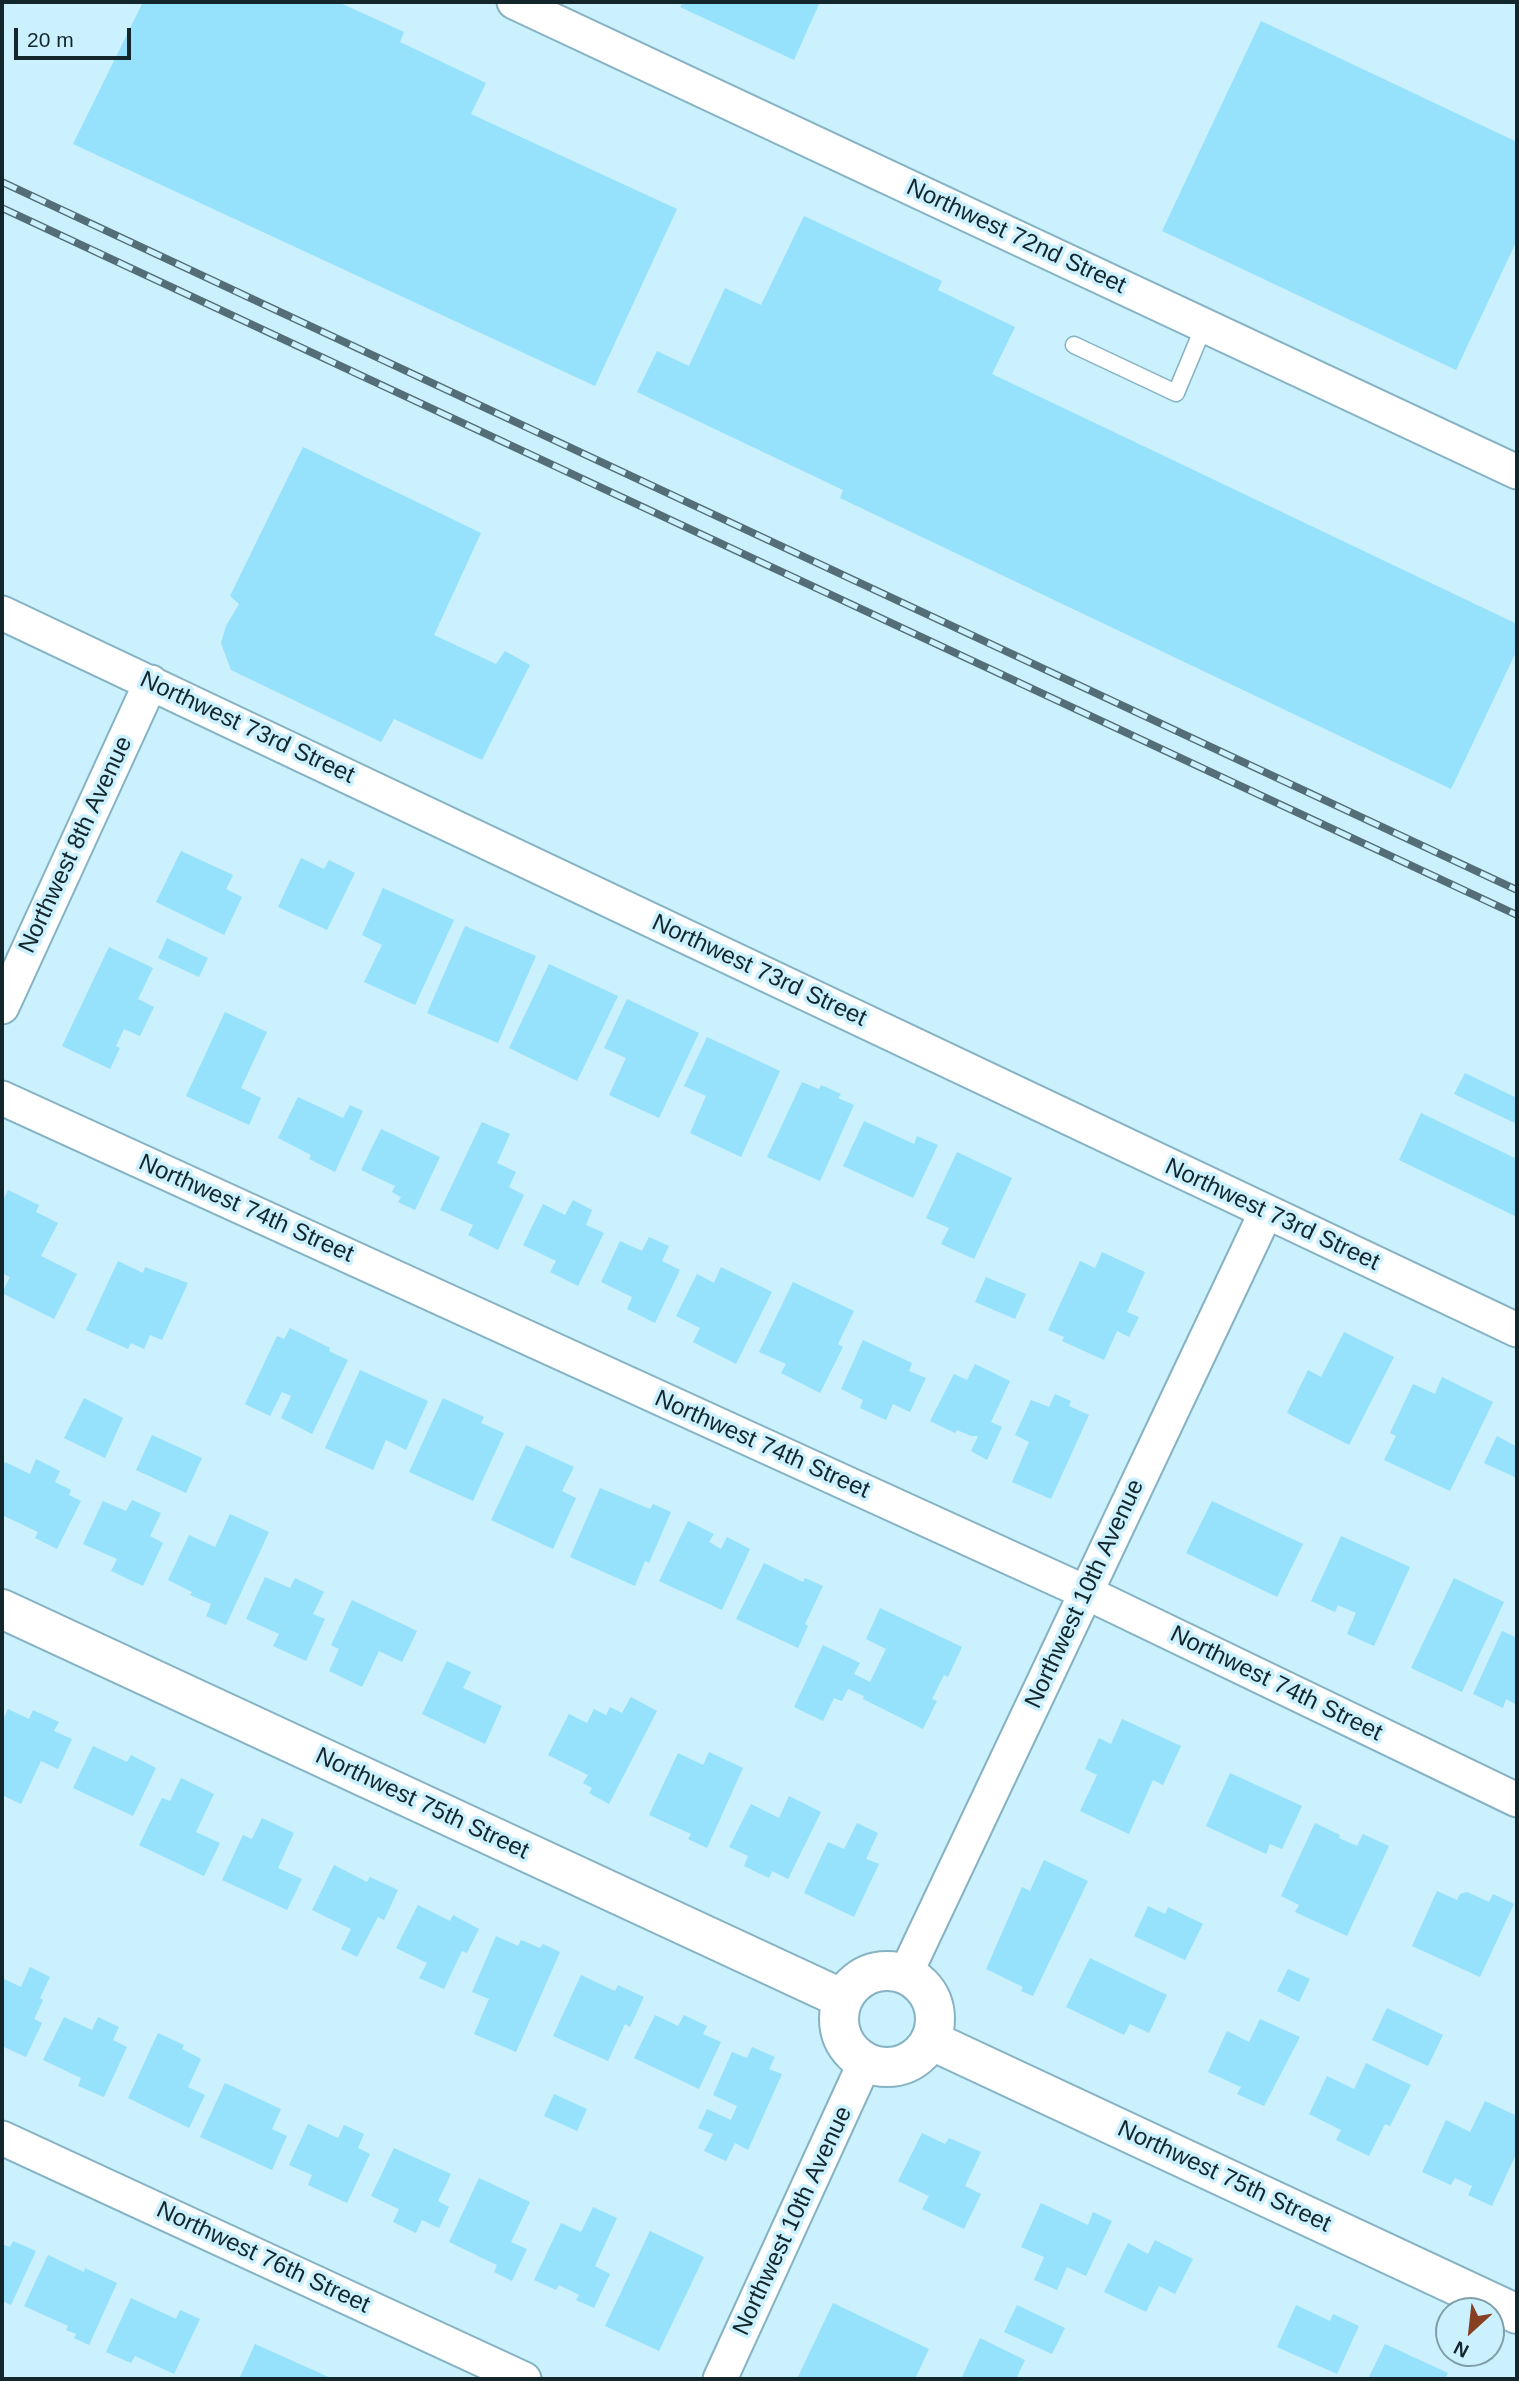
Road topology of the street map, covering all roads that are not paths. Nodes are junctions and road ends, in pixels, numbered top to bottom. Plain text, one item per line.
1 (514, 2) edge
2 (1204, 326) junction
3 (1074, 345) dead end
4 (1517, 472) edge
5 (2, 613) edge
6 (151, 682) junction
7 (2, 1007) edge
8 (2, 1098) edge
9 (1266, 1212) junction
10 (1517, 1330) edge
11 (1085, 1592) junction
12 (2, 1609) edge
13 (1517, 1800) edge
14 (905, 1975) junction
15 (843, 1999) junction
16 (930, 2040) junction
17 (865, 2062) junction
18 (2, 2138) edge
19 (1517, 2314) edge
20 (524, 2379) edge
21 (720, 2379) edge

1 - 2 street, Northwest 72nd Street
2 - 3 lane
2 - 4 street, Northwest 72nd Street
5 - 6 street, Northwest 73rd Street
6 - 7 street, Northwest 8th Avenue
6 - 9 street, Northwest 73rd Street
8 - 11 street, Northwest 74th Street
9 - 10 street, Northwest 73rd Street
9 - 11 street, Northwest 10th Avenue
11 - 13 street, Northwest 74th Street
11 - 14 street, Northwest 10th Avenue
12 - 15 street, Northwest 75th Street
14 - 15 street
14 - 16 street
15 - 17 street
16 - 17 street
16 - 19 street, Northwest 75th Street
17 - 21 street, Northwest 10th Avenue
18 - 20 street, Northwest 76th Street

